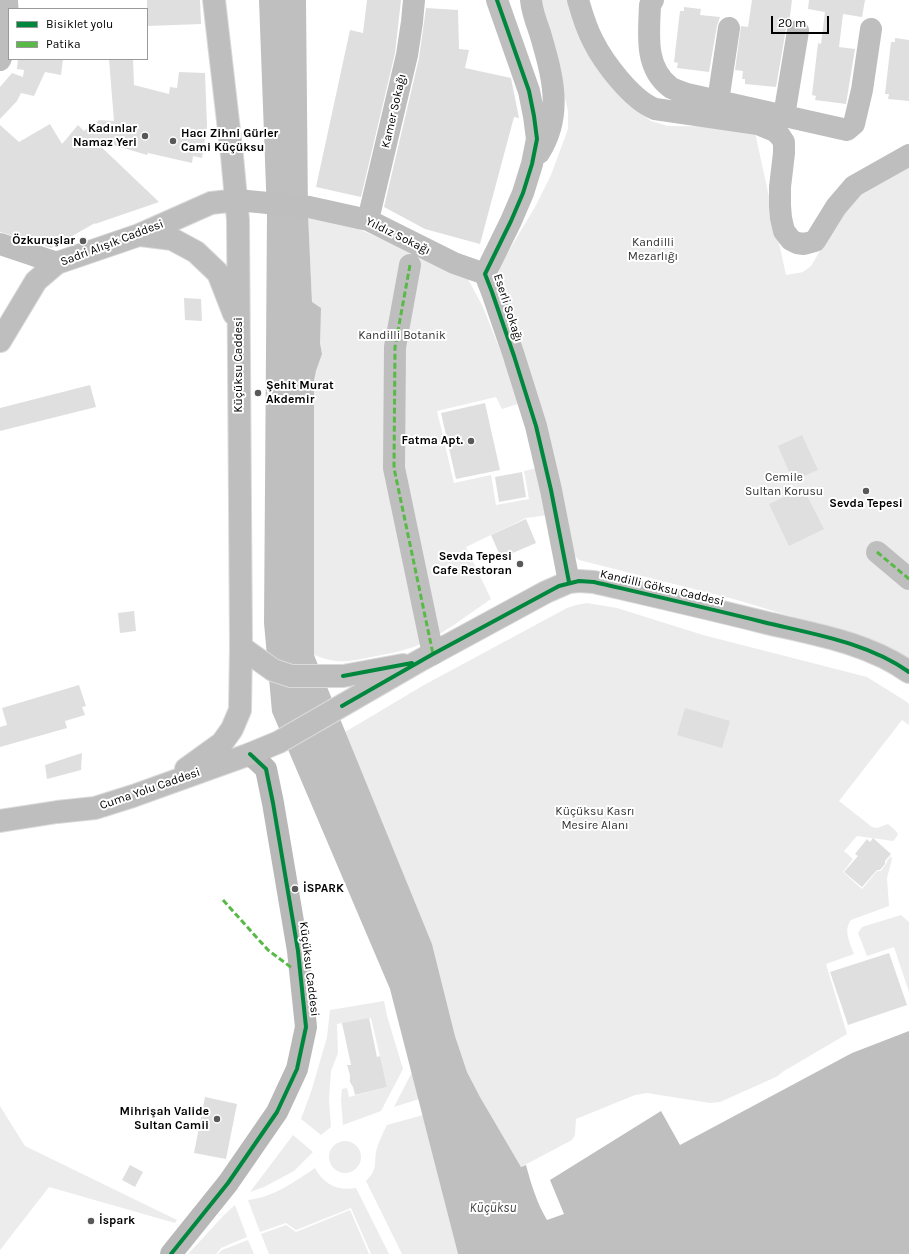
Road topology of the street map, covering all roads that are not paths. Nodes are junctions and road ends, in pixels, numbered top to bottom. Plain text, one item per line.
1 (7, 0) edge
2 (214, 0) edge
3 (414, 0) edge
4 (498, 0) edge
5 (531, 0) edge
6 (578, 0) edge
7 (653, 0) edge
8 (8, 19) edge
9 (729, 28) dead end
10 (871, 29) dead end
11 (798, 31) dead end
12 (8, 40) edge
13 (0, 60) edge
14 (718, 101) junction
15 (784, 116) junction
16 (909, 155) edge
17 (233, 162) junction
18 (532, 164) junction
19 (237, 200) junction
20 (260, 202) joint
21 (211, 204) junction
22 (368, 220) junction
23 (139, 235) junction
24 (0, 244) edge
25 (57, 263) junction
26 (410, 265) dead end
27 (485, 274) junction
28 (238, 326) junction
29 (0, 341) edge
30 (877, 552) dead end
31 (909, 580) edge
32 (569, 582) junction
33 (241, 647) junction
34 (426, 658) junction
35 (909, 672) edge
36 (250, 754) junction
37 (133, 796) junction
38 (0, 821) edge
39 (171, 1254) edge

1 - 8 street
2 - 17 street, Küçüksu Caddesi
3 - 22 street, Kamer Sokağı
4 - 18 street, Eserli Sokağı
5 - 18 street
6 - 16 street
7 - 14 street
9 - 14 street
10 - 15 street
11 - 15 street
12 - 13 street
14 - 15 street
17 - 19 street, Küçüksu Caddesi
17 - 21 street
18 - 27 street, Eserli Sokağı
19 - 20 street, Sadri Alışık Caddesi
19 - 21 street, Sadri Alışık Caddesi
19 - 28 street, Küçüksu Caddesi
20 - 22 street, Yıldız Sokağı
21 - 23 street, Sadri Alışık Caddesi
22 - 27 street, Yıldız Sokağı
23 - 25 street, Sadri Alışık Caddesi
23 - 28 street
24 - 25 street
25 - 29 street, Sadri Alışık Caddesi
26 - 34 street
27 - 32 street, Eserli Sokağı
28 - 33 street, Küçüksu Caddesi
30 - 31 street
32 - 34 street, Kandilli Göksu Caddesi
32 - 35 street, Kandilli Göksu Caddesi
33 - 34 street, Kandilli Göksu Caddesi
33 - 37 street, Küçüksu Caddesi
34 - 36 street, Kandilli Göksu Caddesi
36 - 37 street, Cuma Yolu Caddesi
36 - 39 street, Küçüksu Caddesi
37 - 38 street, Cuma Yolu Caddesi

